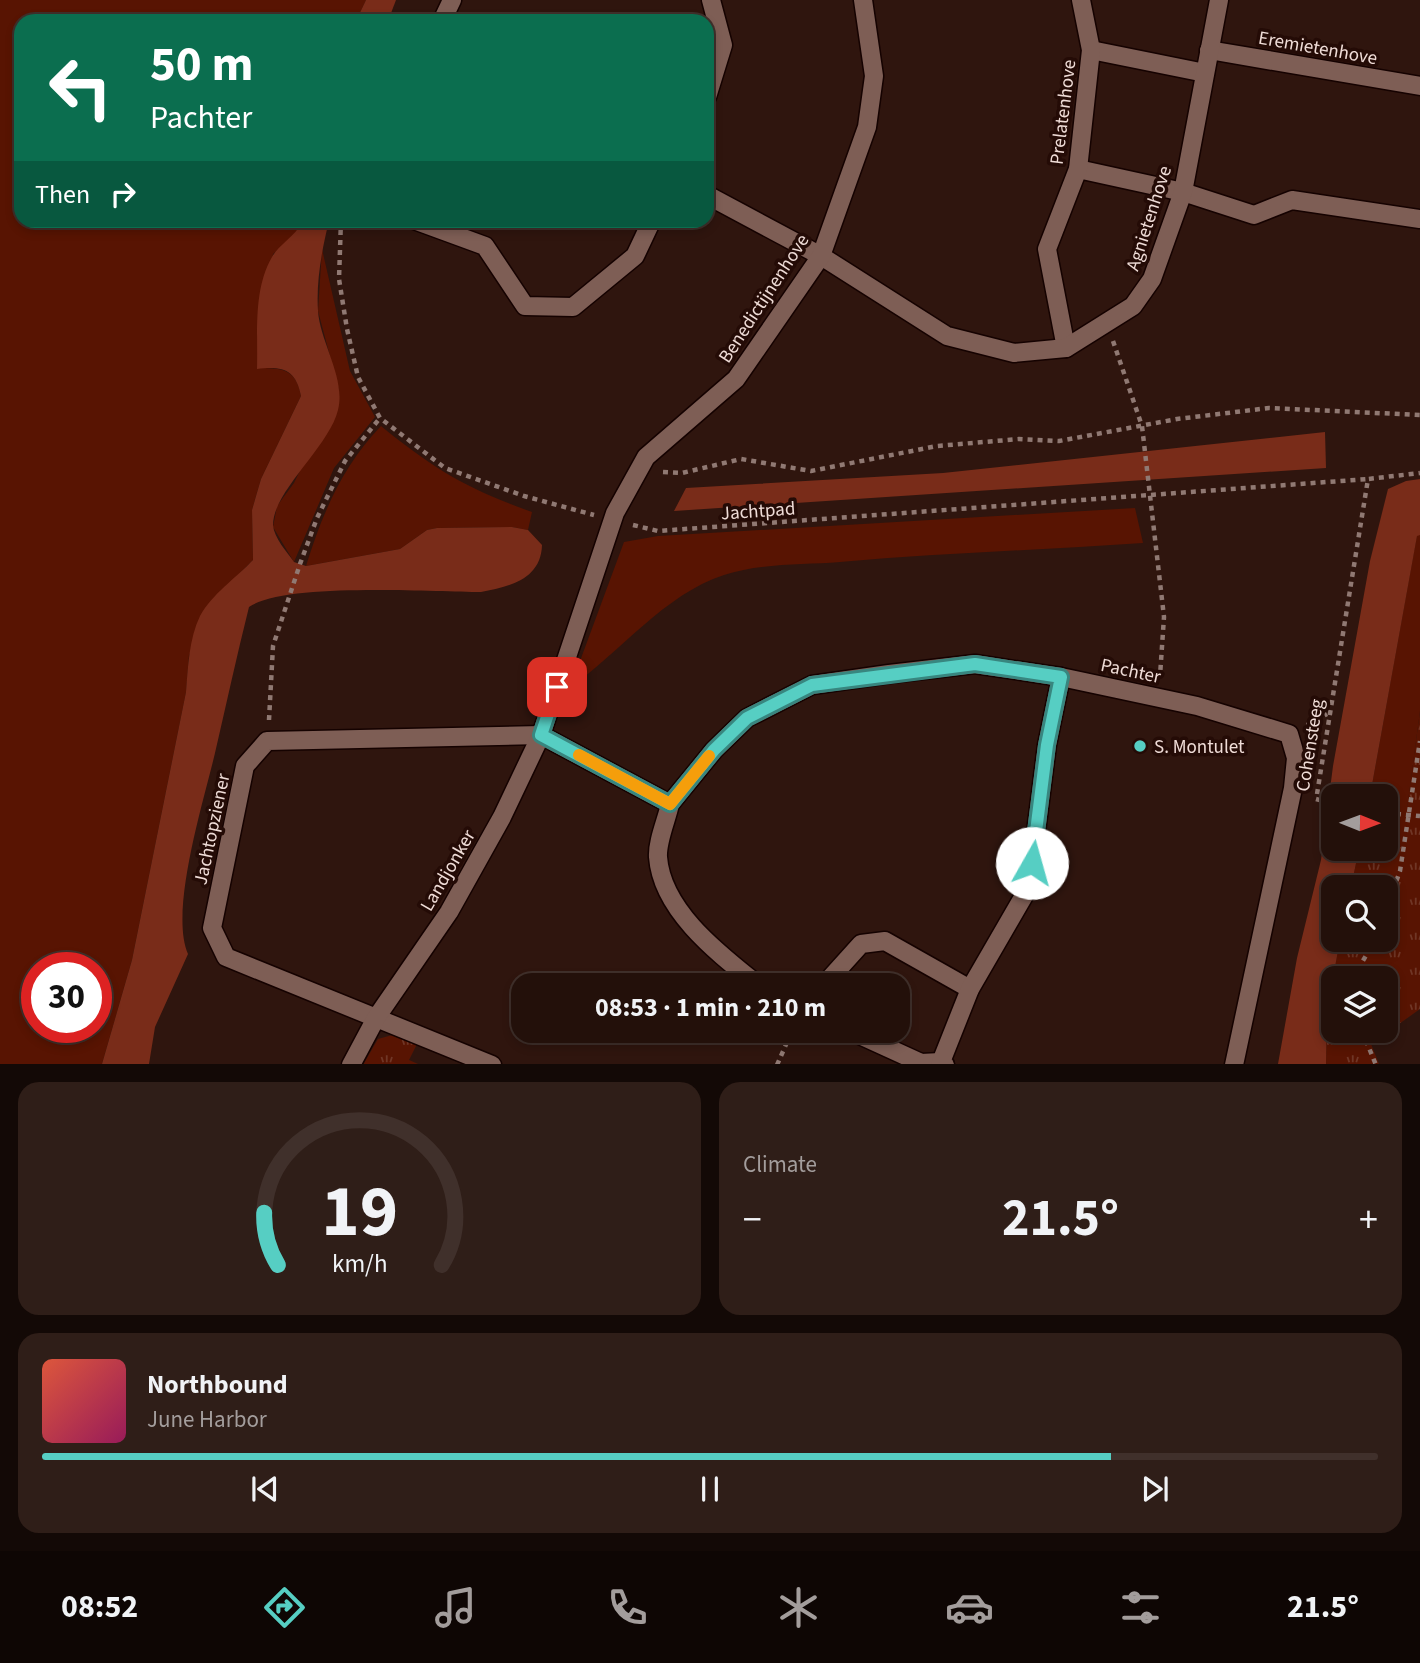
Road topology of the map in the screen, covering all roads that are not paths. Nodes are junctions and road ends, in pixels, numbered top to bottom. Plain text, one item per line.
1 (710, 0) edge
2 (863, 0) edge
3 (1081, 0) edge
4 (1219, 0) edge
5 (1091, 50) junction
6 (1209, 50) junction
7 (1205, 72) junction
8 (714, 74) edge
9 (1420, 86) edge
10 (1078, 169) junction
11 (1183, 192) junction
12 (714, 199) edge
13 (1420, 219) edge
14 (436, 228) edge
15 (648, 228) edge
16 (821, 256) junction
17 (1066, 348) junction
18 (1061, 677) junction
19 (541, 735) junction
20 (670, 804) junction
21 (743, 973) edge
22 (835, 973) edge
23 (970, 989) junction
24 (376, 1018) junction
25 (877, 1043) edge
26 (943, 1063) edge
27 (352, 1064) edge
28 (490, 1064) edge
29 (1234, 1064) edge

1 - 8 street
2 - 16 street, Benedictijnenhove
3 - 5 street, Prelatenhove
4 - 6 street, Agnietenhove
5 - 7 street
5 - 10 street, Prelatenhove
6 - 7 street, Agnietenhove
6 - 9 street, Eremietenhove
7 - 11 street, Agnietenhove
10 - 11 street
10 - 17 street, Prelatenhove
11 - 13 street
11 - 17 street, Agnietenhove
12 - 16 street, Agnietenhove
14 - 15 street
16 - 17 street, Agnietenhove
16 - 19 street, Benedictijnenhove
18 - 20 street, Pachter
18 - 23 street
18 - 29 street, Pachter
19 - 20 street
19 - 24 street, Landjonker
19 - 24 street, Jachtopziener
20 - 21 street
22 - 23 street
23 - 26 street
24 - 27 street, Landjonker
24 - 28 street
25 - 26 street

